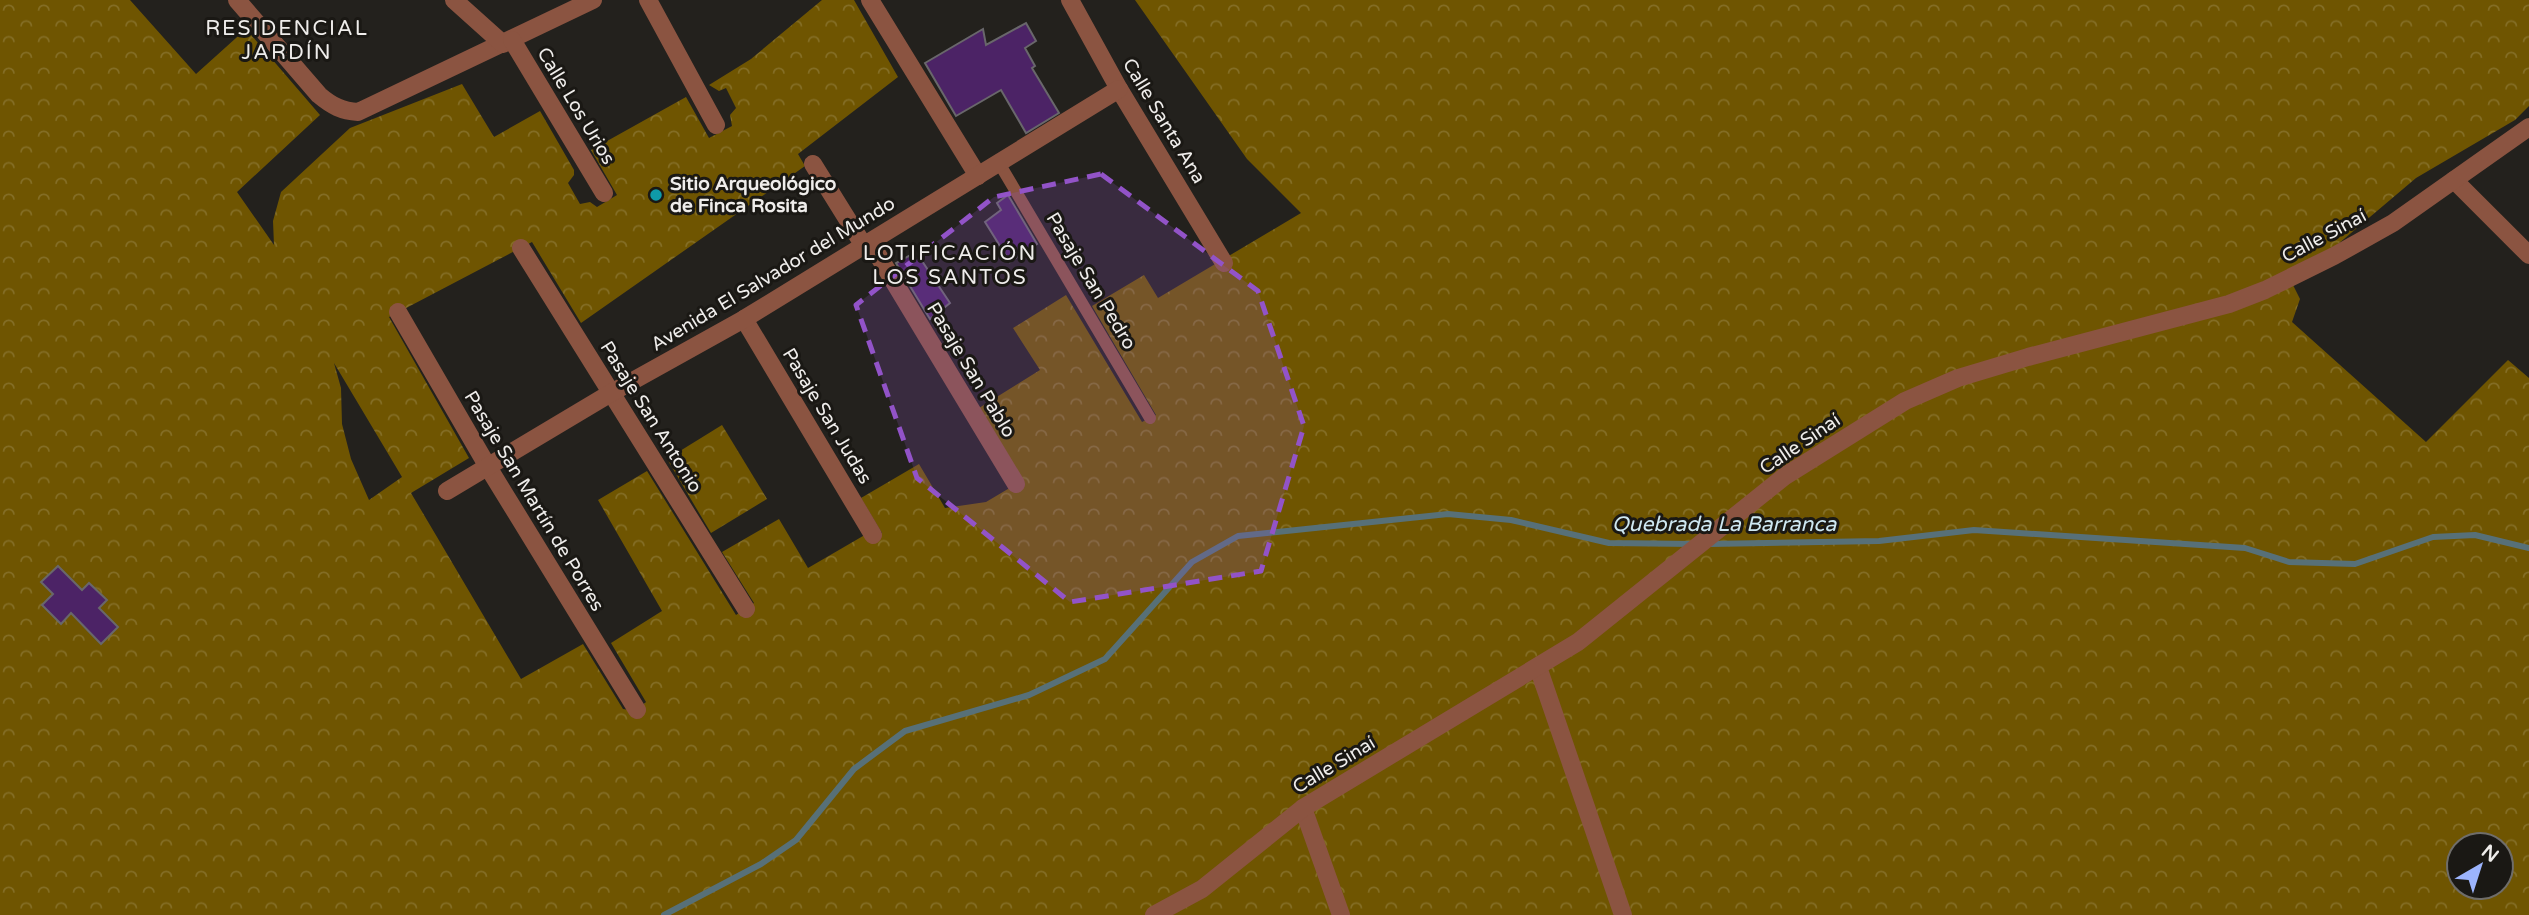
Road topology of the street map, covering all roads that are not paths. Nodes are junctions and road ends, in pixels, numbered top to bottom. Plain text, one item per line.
1 (237, 0) edge
2 (454, 0) edge
3 (593, 0) edge
4 (648, 0) edge
5 (870, 0) edge
6 (1070, 0) edge
7 (508, 42) junction
8 (1119, 89) junction
9 (716, 125) dead end
10 (2529, 127) edge
11 (999, 163) junction
12 (813, 164) dead end
13 (978, 176) junction
14 (2454, 180) junction
15 (604, 193) dead end
16 (867, 244) junction
17 (521, 248) dead end
18 (2529, 255) edge
19 (1224, 263) dead end
20 (398, 312) dead end
21 (744, 319) junction
22 (611, 393) junction
23 (1150, 418) dead end
24 (488, 467) junction
25 (1016, 484) dead end
26 (447, 491) dead end
27 (873, 535) dead end
28 (746, 609) dead end
29 (1538, 667) junction
30 (637, 710) dead end
31 (1303, 808) junction
32 (1154, 915) edge
33 (1341, 915) edge
34 (1623, 915) edge

1 - 7 street
2 - 7 street, Calle Los Urios
3 - 7 street
4 - 9 street
5 - 13 street
6 - 8 street, Calle Santa Ana
7 - 15 street, Calle Los Urios
8 - 11 street, Avenida El Salvador del Mundo
8 - 19 street, Calle Santa Ana
10 - 14 street, Calle Sinaí
11 - 13 street, Avenida El Salvador del Mundo
11 - 23 lane, Pasaje San Pedro
12 - 16 street, Pasaje San Pablo
13 - 16 street, Avenida El Salvador del Mundo
14 - 18 street
14 - 29 street, Calle Sinaí
16 - 21 street, Avenida El Salvador del Mundo
16 - 25 street, Pasaje San Pablo
17 - 22 street, Pasaje San Antonio
20 - 24 street, Pasaje San Martín de Porres
21 - 22 street, Avenida El Salvador del Mundo
21 - 27 street, Pasaje San Judas
22 - 24 street, Avenida El Salvador del Mundo
22 - 28 street, Pasaje San Antonio
24 - 26 street, Avenida El Salvador del Mundo
24 - 30 street, Pasaje San Martín de Porres
29 - 31 street, Calle Sinaí
29 - 34 street
31 - 32 street, Calle Sinaí
31 - 33 street

